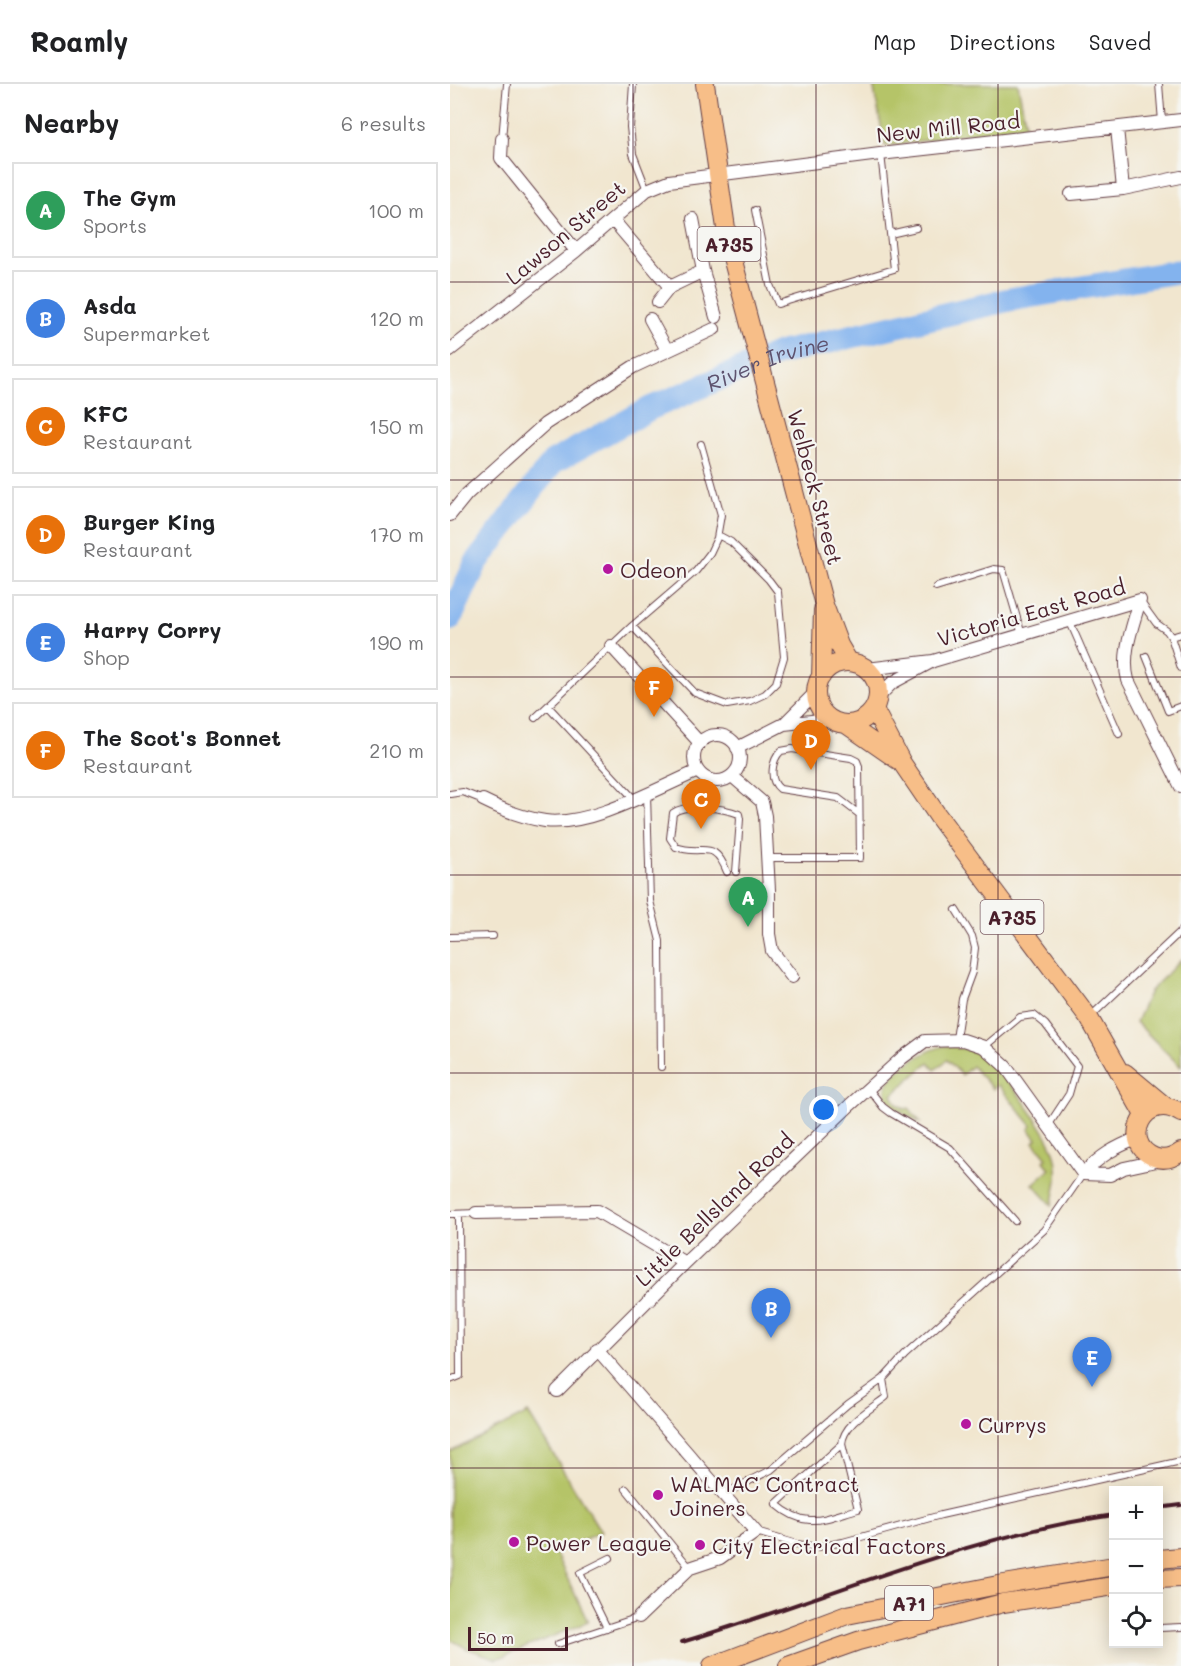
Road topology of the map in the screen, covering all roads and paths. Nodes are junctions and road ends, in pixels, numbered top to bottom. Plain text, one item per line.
1 (507, 84) edge
2 (633, 84) edge
3 (705, 84) edge
4 (1160, 84) edge
5 (1181, 120) edge
6 (1162, 122) junction
7 (1117, 128) junction
8 (502, 139) joint
9 (880, 154) junction
10 (719, 173) junction
11 (1181, 177) edge
12 (1123, 189) junction
13 (647, 190) junction
14 (1071, 194) dead end
15 (755, 210) dead end
16 (693, 219) dead end
17 (613, 220) junction
18 (916, 228) dead end
19 (890, 234) junction
20 (576, 251) junction
21 (703, 271) junction
22 (670, 287) junction
23 (658, 302) dead end
24 (650, 319) dead end
25 (450, 350) edge
26 (667, 350) junction
27 (701, 444) dead end
28 (450, 515) edge
29 (718, 535) junction
30 (936, 587) dead end
31 (1140, 600) junction
32 (824, 606) junction
33 (1070, 622) junction
34 (632, 626) junction
35 (1181, 634) edge
36 (1022, 635) junction
37 (1171, 637) junction
38 (611, 646) junction
39 (1146, 656) dead end
40 (933, 661) junction
41 (849, 662) junction
42 (1181, 668) edge
43 (867, 669) junction
44 (818, 685) junction
45 (876, 703) junction
46 (548, 706) junction
47 (1181, 706) edge
48 (535, 718) dead end
49 (838, 721) junction
50 (784, 724) junction
51 (1119, 734) dead end
52 (700, 743) junction
53 (737, 748) junction
54 (902, 763) junction
55 (698, 771) junction
56 (732, 776) junction
57 (1181, 787) edge
58 (647, 793) junction
59 (450, 794) edge
60 (634, 799) junction
61 (483, 800) joint
62 (859, 814) junction
63 (767, 858) junction
64 (727, 872) dead end
65 (736, 872) dead end
66 (956, 910) dead end
67 (1181, 930) edge
68 (493, 936) dead end
69 (450, 937) edge
70 (792, 977) dead end
71 (1089, 1018) junction
72 (956, 1039) junction
73 (984, 1047) junction
74 (1117, 1066) junction
75 (662, 1067) dead end
76 (868, 1088) junction
77 (1174, 1110) edge
78 (1144, 1115) junction
79 (1048, 1126) junction
80 (1138, 1138) junction
81 (1176, 1155) edge
82 (1083, 1174) junction
83 (476, 1213) joint
84 (450, 1214) edge
85 (459, 1214) junction
86 (1015, 1221) dead end
87 (685, 1263) junction
88 (459, 1342) junction
89 (450, 1343) edge
90 (597, 1349) junction
91 (883, 1379) junction
92 (450, 1380) edge
93 (557, 1391) dead end
94 (842, 1444) junction
95 (1181, 1461) edge
96 (626, 1489) dead end
97 (724, 1494) junction
98 (756, 1532) junction
99 (1181, 1557) edge
100 (610, 1558) dead end
101 (1163, 1559) edge
102 (1109, 1567) edge
103 (690, 1568) junction
104 (1181, 1578) edge
105 (1163, 1579) edge
106 (1109, 1587) edge
107 (639, 1617) joint
108 (1181, 1627) edge
109 (607, 1628) junction
110 (1163, 1628) edge
111 (558, 1644) dead end
112 (712, 1666) edge
113 (788, 1666) edge

1 - 8 lane
2 - 13 lane
3 - 10 main road, A735
4 - 6 lane
5 - 6 street, New Mill Road
6 - 7 street, New Mill Road
7 - 9 street, New Mill Road
7 - 12 street
8 - 20 street
9 - 10 street, New Mill Road
9 - 19 lane
10 - 13 street, Lawson Street
10 - 32 main road, Welbeck Street / A735
11 - 12 street
12 - 14 street
13 - 17 street, Lawson Street
15 - 19 lane
16 - 21 street
17 - 20 street, Lawson Street
17 - 22 street
18 - 19 lane
20 - 25 street, Lawson Street
21 - 22 street
21 - 26 street
22 - 23 street
24 - 26 street
26 - 28 street
27 - 29 lane
29 - 34 lane
29 - 34 lane
30 - 36 lane
31 - 33 street, Victoria East Road
31 - 37 lane
31 - 57 street
32 - 41 main road, Welbeck Street / A735
32 - 44 main road, Welbeck Street / A735
33 - 36 street, Victoria East Road
33 - 51 lane
34 - 38 lane
35 - 37 lane
36 - 40 street, Victoria East Road
37 - 42 lane
38 - 46 lane
38 - 52 street
39 - 47 lane
40 - 43 street, Victoria East Road
40 - 45 street, Victoria East Road
41 - 43 main road
41 - 44 main road
43 - 45 main road, A735
44 - 49 main road, A735
44 - 50 street
45 - 49 main road
45 - 54 main road, A735
46 - 48 lane
46 - 60 lane
49 - 50 street
49 - 54 main road, A735
50 - 53 street
52 - 53 street
52 - 55 street
53 - 56 street
54 - 71 main road, A735
55 - 56 street
55 - 58 street
56 - 63 street
58 - 60 street
58 - 75 lane
59 - 61 lane
60 - 61 street
62 - 62 lane
62 - 63 lane
63 - 70 street
64 - 65 lane
66 - 72 lane
67 - 71 lane
68 - 69 lane
71 - 74 main road, A735
72 - 73 street, Little Bellsland Road
72 - 76 street, Little Bellsland Road
73 - 79 street, Little Bellsland Road
73 - 79 lane
74 - 77 main road, A735
74 - 78 main road, A735
76 - 86 lane
76 - 87 street, Little Bellsland Road
77 - 78 main road, A735
78 - 80 main road
79 - 82 street, Little Bellsland Road
80 - 81 main road
80 - 82 street
81 - 82 street
82 - 91 lane
83 - 85 lane
83 - 87 street
84 - 85 lane
85 - 88 lane
87 - 90 street, Little Bellsland Road
88 - 89 lane
88 - 92 lane
90 - 93 street, Little Bellsland Road
90 - 97 street
91 - 94 lane
91 - 97 lane
94 - 94 lane
95 - 98 lane
96 - 103 lane
97 - 98 street
98 - 103 street
99 - 101 main road
100 - 109 lane
102 - 112 main road, A71
103 - 107 street
104 - 105 main road
106 - 113 main road, A71
107 - 109 lane
108 - 110 lane
109 - 111 lane

